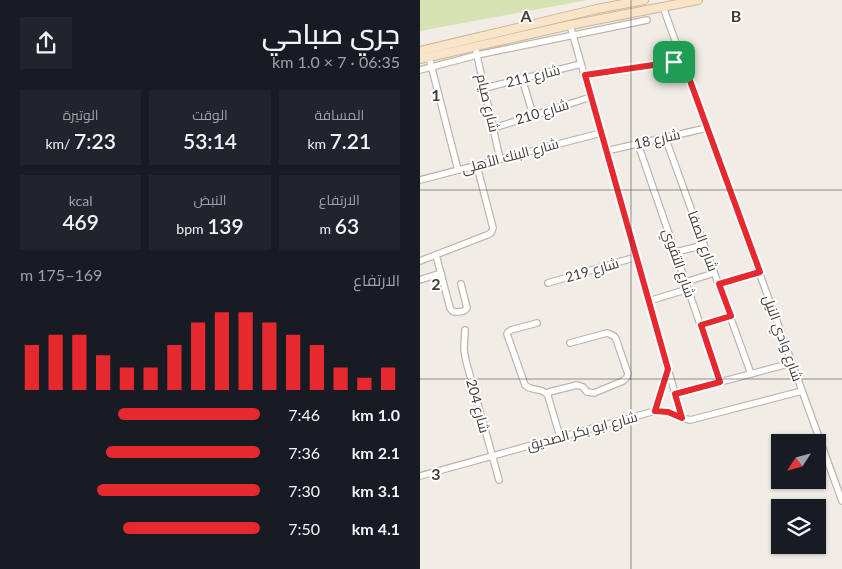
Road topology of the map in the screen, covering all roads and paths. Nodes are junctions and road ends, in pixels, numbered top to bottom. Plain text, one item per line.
1 (644, 0) edge
2 (698, 0) edge
3 (664, 7) junction
4 (647, 20) dead end
5 (570, 26) junction
6 (573, 35) junction
7 (420, 51) edge
8 (476, 51) junction
9 (429, 57) junction
10 (420, 59) edge
11 (581, 64) junction
12 (432, 67) junction
13 (685, 67) junction
14 (420, 70) edge
15 (585, 75) junction
16 (522, 78) junction
17 (484, 88) junction
18 (591, 98) junction
19 (533, 115) junction
20 (494, 128) junction
21 (707, 128) junction
22 (601, 133) junction
23 (665, 137) junction
24 (638, 144) junction
25 (606, 152) junction
26 (500, 159) junction
27 (477, 166) junction
28 (458, 170) junction
29 (420, 180) edge
30 (704, 245) junction
31 (676, 252) junction
32 (436, 255) junction
33 (636, 257) junction
34 (420, 261) edge
35 (760, 272) junction
36 (441, 273) junction
37 (714, 273) junction
38 (420, 280) edge
39 (686, 282) junction
40 (548, 283) dead end
41 (461, 284) dead end
42 (719, 284) junction
43 (688, 289) junction
44 (649, 301) junction
45 (731, 316) junction
46 (537, 323) dead end
47 (701, 325) junction
48 (465, 330) dead end
49 (570, 343) dead end
50 (792, 363) junction
51 (668, 369) junction
52 (751, 374) junction
53 (720, 382) junction
54 (802, 391) junction
55 (548, 394) junction
56 (675, 394) junction
57 (655, 411) junction
58 (682, 418) junction
59 (560, 437) junction
60 (492, 456) junction
61 (420, 476) edge
62 (499, 480) dead end
63 (842, 501) edge

1 - 7 main road
2 - 3 main road
3 - 5 main road
3 - 13 street, شارع وادي النيل
4 - 6 street
5 - 6 street
5 - 8 main road
6 - 8 street
6 - 11 street
8 - 9 main road
8 - 12 street
8 - 17 street, شارع صيام
9 - 10 main road
9 - 12 street
11 - 15 street
11 - 16 street, شارع 211
12 - 14 street
12 - 28 street
13 - 15 street
13 - 21 street, شارع وادي النيل
15 - 18 street
16 - 17 street, شارع 211
16 - 19 street
17 - 20 street, شارع صيام
18 - 19 street, شارع 210
18 - 22 street
19 - 20 street, شارع 210
20 - 26 street, شارع صيام
21 - 23 street, شارع 18
21 - 35 street, شارع وادي النيل
22 - 25 street
22 - 26 street, شارع البنك الأهلى
23 - 24 street, شارع 18
23 - 30 street, شارع الصفا
24 - 25 street, شارع 18
24 - 31 street, شارع التقوي
25 - 33 street
26 - 27 street, شارع البنك الأهلى
27 - 28 street, شارع البنك الأهلى
27 - 32 street
28 - 29 street, شارع البنك الأهلى
30 - 31 street
30 - 37 street, شارع الصفا
31 - 39 street, شارع التقوي
32 - 34 street
32 - 36 street
33 - 40 street, شارع 219
33 - 44 street
35 - 42 street
35 - 50 street, شارع وادي النيل
36 - 38 street
36 - 41 street
37 - 39 street
37 - 42 street, شارع الصفا
39 - 43 street, شارع التقوي
42 - 45 street, شارع الصفا
43 - 44 street
43 - 47 street, شارع التقوي
44 - 51 street
45 - 47 street
45 - 52 street, شارع الصفا
46 - 55 street
47 - 53 street, شارع التقوي
48 - 60 street, شارع 204
49 - 55 street
50 - 52 street
50 - 54 street, شارع وادي النيل
51 - 56 street
51 - 57 street
52 - 53 street
53 - 56 street
54 - 58 street, شارع ابو بكر الصديق
54 - 63 street, شارع وادي النيل
55 - 59 street
56 - 58 street
57 - 58 street, شارع ابو بكر الصديق
57 - 59 street, شارع ابو بكر الصديق
59 - 60 street, شارع ابو بكر الصديق
60 - 61 street, شارع ابو بكر الصديق
60 - 62 street, شارع 204

